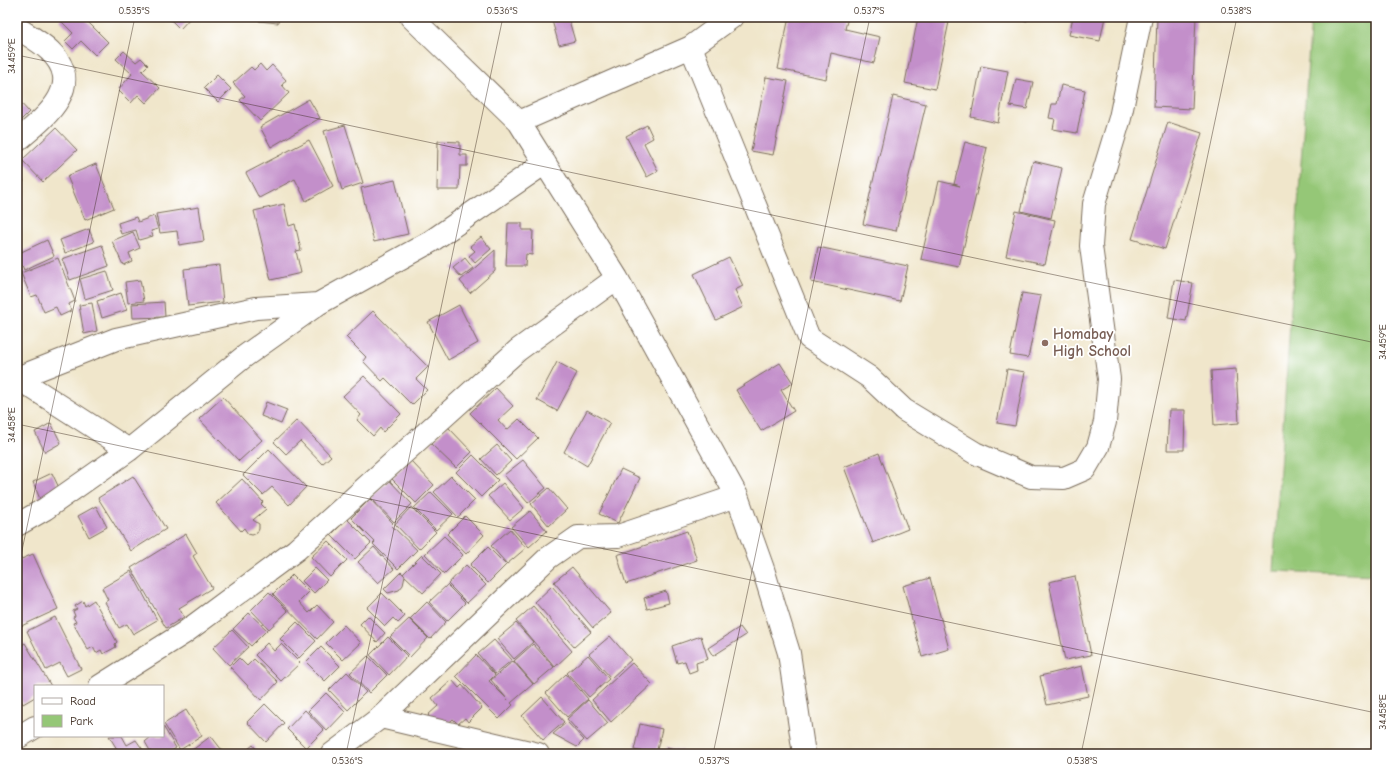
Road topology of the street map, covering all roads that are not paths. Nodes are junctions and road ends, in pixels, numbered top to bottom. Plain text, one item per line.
1 (411, 17) edge
2 (732, 17) edge
3 (1141, 17) edge
4 (17, 28) edge
5 (691, 47) junction
6 (519, 122) junction
7 (17, 141) edge
8 (545, 163) junction
9 (617, 278) junction
10 (318, 304) junction
11 (17, 378) edge
12 (129, 450) junction
13 (737, 496) junction
14 (17, 525) edge
15 (102, 685) edge
16 (381, 717) junction
17 (332, 754) edge
18 (538, 754) edge
19 (804, 754) edge

1 - 6 street
2 - 5 street
3 - 5 street
4 - 7 street
5 - 6 street
6 - 8 street
8 - 9 street
8 - 10 street
9 - 13 street
9 - 15 street
10 - 11 street
10 - 12 street
11 - 12 street
12 - 14 street
13 - 16 street
13 - 19 street
16 - 17 street
16 - 18 street

